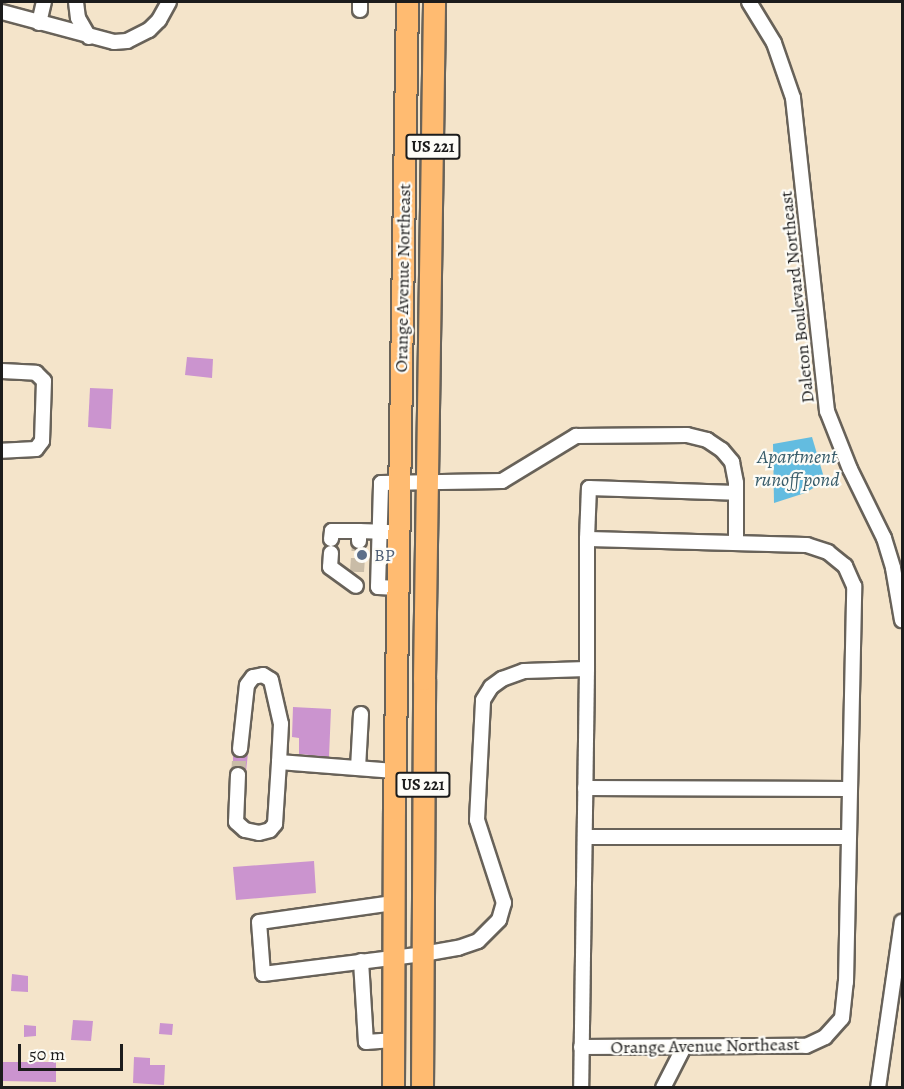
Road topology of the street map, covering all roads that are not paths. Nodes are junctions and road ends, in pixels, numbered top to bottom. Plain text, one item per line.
1 (44, 2) edge
2 (76, 2) edge
3 (169, 2) edge
4 (407, 2) edge
5 (434, 2) edge
6 (749, 2) edge
7 (2, 12) edge
8 (39, 23) junction
9 (89, 37) junction
10 (2, 371) edge
11 (2, 451) edge
12 (400, 483) junction
13 (428, 483) junction
14 (736, 493) junction
15 (389, 532) junction
16 (586, 539) junction
17 (736, 542) junction
18 (357, 572) tunnel mouth
19 (356, 586) junction
20 (388, 588) junction
21 (903, 620) edge
22 (587, 669) junction
23 (361, 714) dead end
24 (240, 749) tunnel mouth
25 (279, 762) junction
26 (358, 768) junction
27 (395, 771) junction
28 (238, 775) tunnel mouth
29 (585, 788) junction
30 (850, 789) junction
31 (585, 837) junction
32 (849, 837) junction
33 (393, 903) junction
34 (903, 922) edge
35 (423, 954) junction
36 (393, 957) junction
37 (361, 961) junction
38 (393, 1040) junction
39 (581, 1047) junction
40 (684, 1047) junction
41 (393, 1088) edge
42 (422, 1088) edge
43 (580, 1088) edge
44 (663, 1088) edge
45 (878, 1088) edge

1 - 8 street
2 - 9 street
3 - 9 street
4 - 12 highway, Orange Avenue Northeast / US 221
5 - 13 highway, Orange Avenue Northeast / US 221
6 - 21 street, Daleton Boulevard Northeast
7 - 8 street
8 - 9 street
10 - 11 street
12 - 13 street
12 - 15 highway, Orange Avenue Northeast / US 221
13 - 14 street
13 - 35 highway, Orange Avenue Northeast / US 221
14 - 16 street
14 - 17 street
15 - 19 street
15 - 20 highway, Orange Avenue Northeast / US 221
16 - 17 street, Orange Avenue Northeast
16 - 22 street
17 - 30 street, Orange Avenue Northeast
18 - 19 street
19 - 20 street
20 - 27 highway, Orange Avenue Northeast / US 221
22 - 29 street
22 - 35 street
23 - 26 street
24 - 25 street
25 - 26 street
25 - 28 street
26 - 27 street
27 - 33 highway, Orange Avenue Northeast / US 221
29 - 30 street
29 - 31 street
30 - 32 street, Orange Avenue Northeast
31 - 32 street
31 - 39 street
32 - 40 street, Orange Avenue Northeast
33 - 36 highway, Orange Avenue Northeast / US 221
33 - 37 street
34 - 45 street
35 - 36 street
35 - 42 highway, Orange Avenue Northeast / US 221
36 - 37 street
36 - 38 highway, Orange Avenue Northeast / US 221
37 - 38 street
38 - 41 highway, Orange Avenue Northeast / US 221
39 - 40 street, Orange Avenue Northeast
39 - 43 street
40 - 44 street

